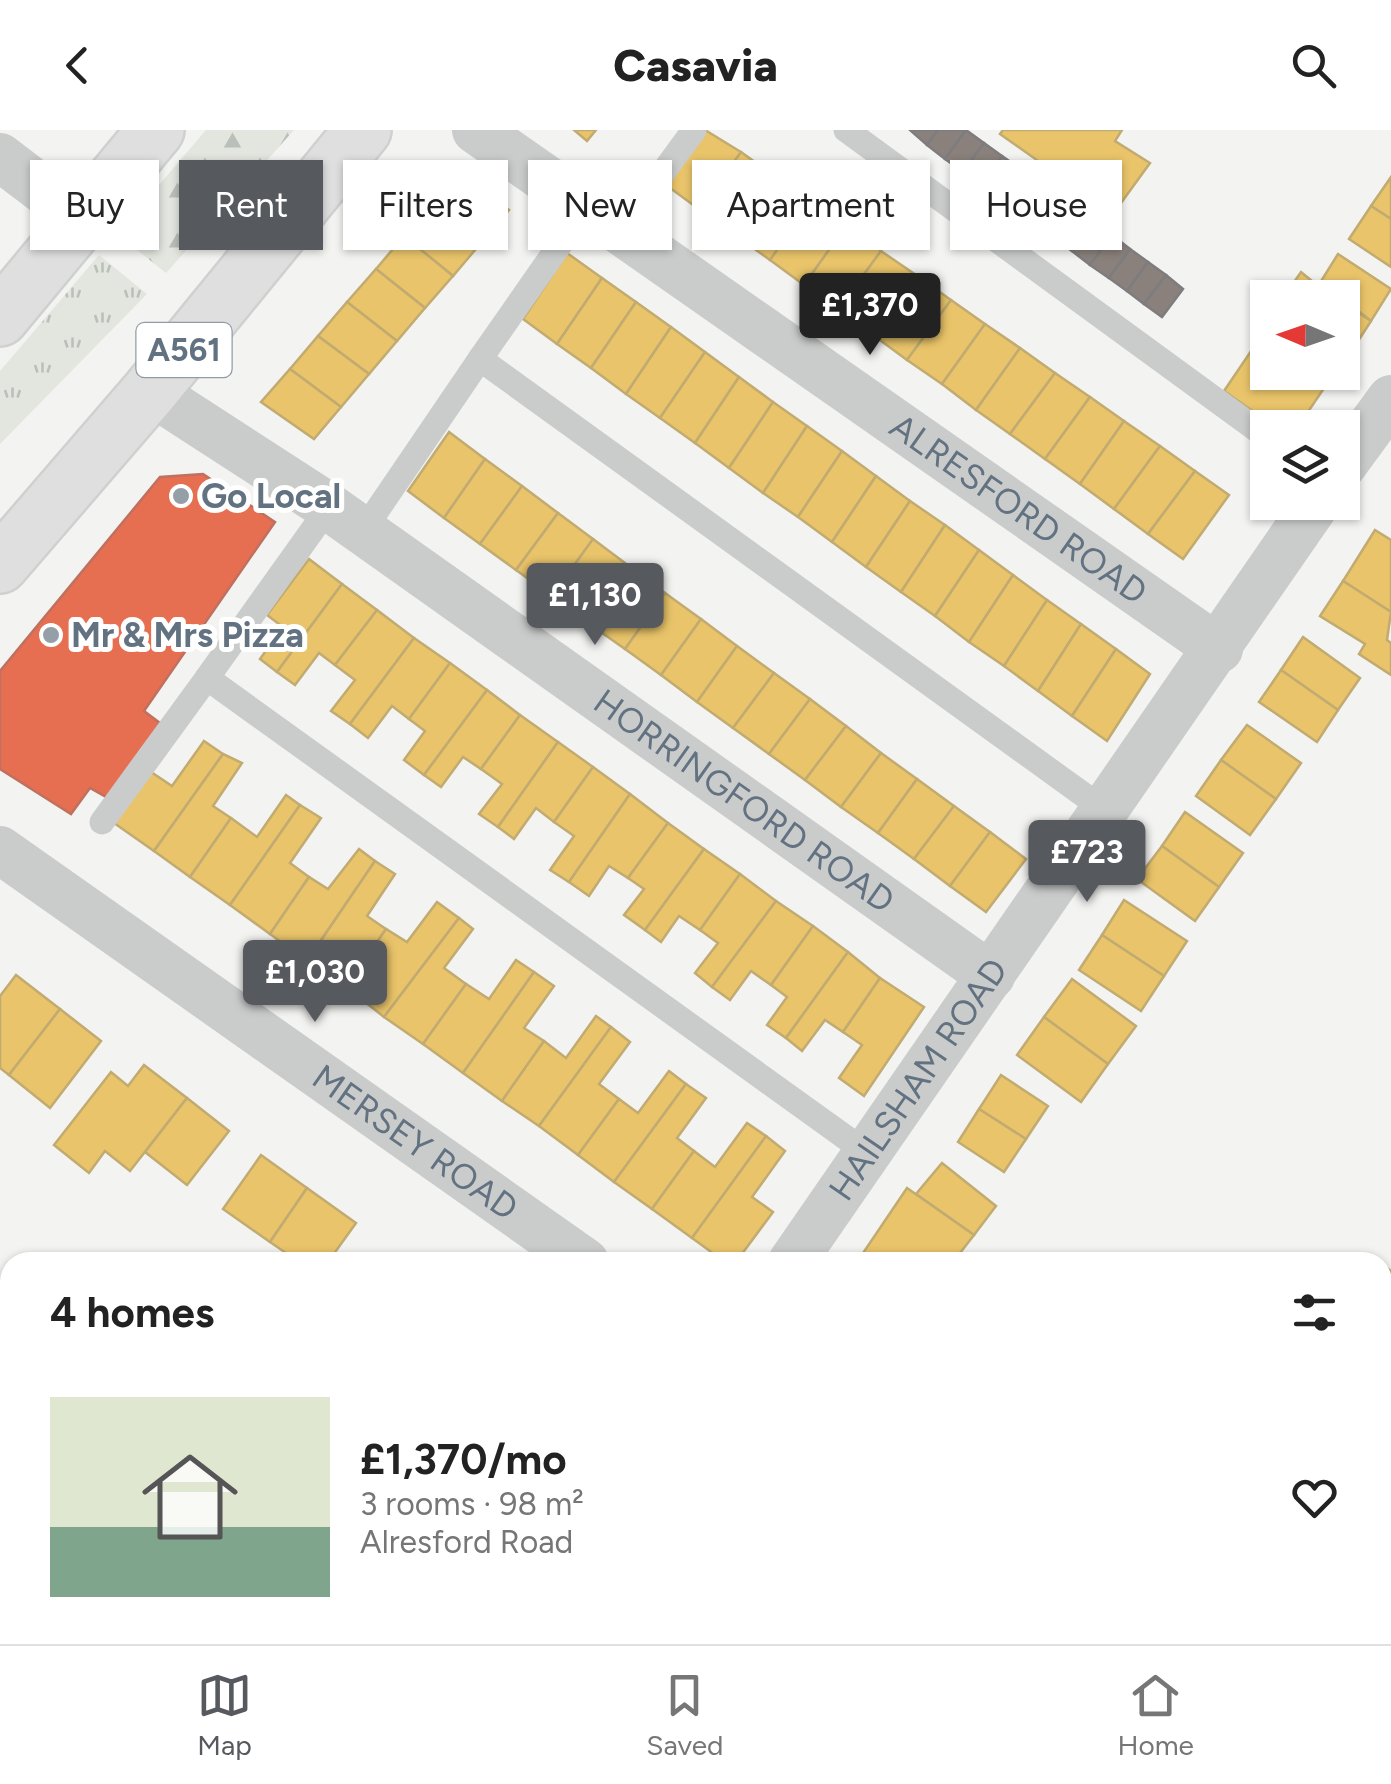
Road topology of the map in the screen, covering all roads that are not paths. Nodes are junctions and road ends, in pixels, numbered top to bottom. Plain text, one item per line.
1 (156, 130) edge
2 (363, 130) edge
3 (476, 130) edge
4 (694, 130) edge
5 (846, 130) edge
6 (0, 157) edge
7 (130, 160) edge
8 (663, 160) edge
9 (528, 166) edge
10 (30, 180) edge
11 (54, 250) edge
12 (576, 250) edge
13 (647, 250) edge
14 (0, 318) edge
15 (480, 359) junction
16 (150, 391) junction
17 (1391, 399) edge
18 (1250, 425) edge
19 (1360, 441) edge
20 (346, 519) junction
21 (1305, 520) edge
22 (0, 565) edge
23 (1219, 649) junction
24 (207, 678) junction
25 (1106, 811) junction
26 (102, 822) dead end
27 (0, 850) edge
28 (990, 976) junction
29 (870, 1155) junction
30 (571, 1252) edge
31 (799, 1252) edge

1 - 7 highway
2 - 16 highway, A561
3 - 9 street, ALRESFORD ROAD
4 - 8 lane
5 - 18 lane
6 - 10 street
11 - 14 highway
12 - 15 lane
13 - 23 street, ALRESFORD ROAD
15 - 20 lane
15 - 25 lane
16 - 20 street, HORRINGFORD ROAD
16 - 22 highway, A561
17 - 19 street
20 - 24 lane
20 - 28 street, HORRINGFORD ROAD
21 - 23 street, HAILSHAM ROAD
23 - 25 street, HAILSHAM ROAD
24 - 26 lane
24 - 29 lane
25 - 28 street, HAILSHAM ROAD
27 - 30 street, MERSEY ROAD
28 - 29 street, HAILSHAM ROAD
29 - 31 street, HAILSHAM ROAD

